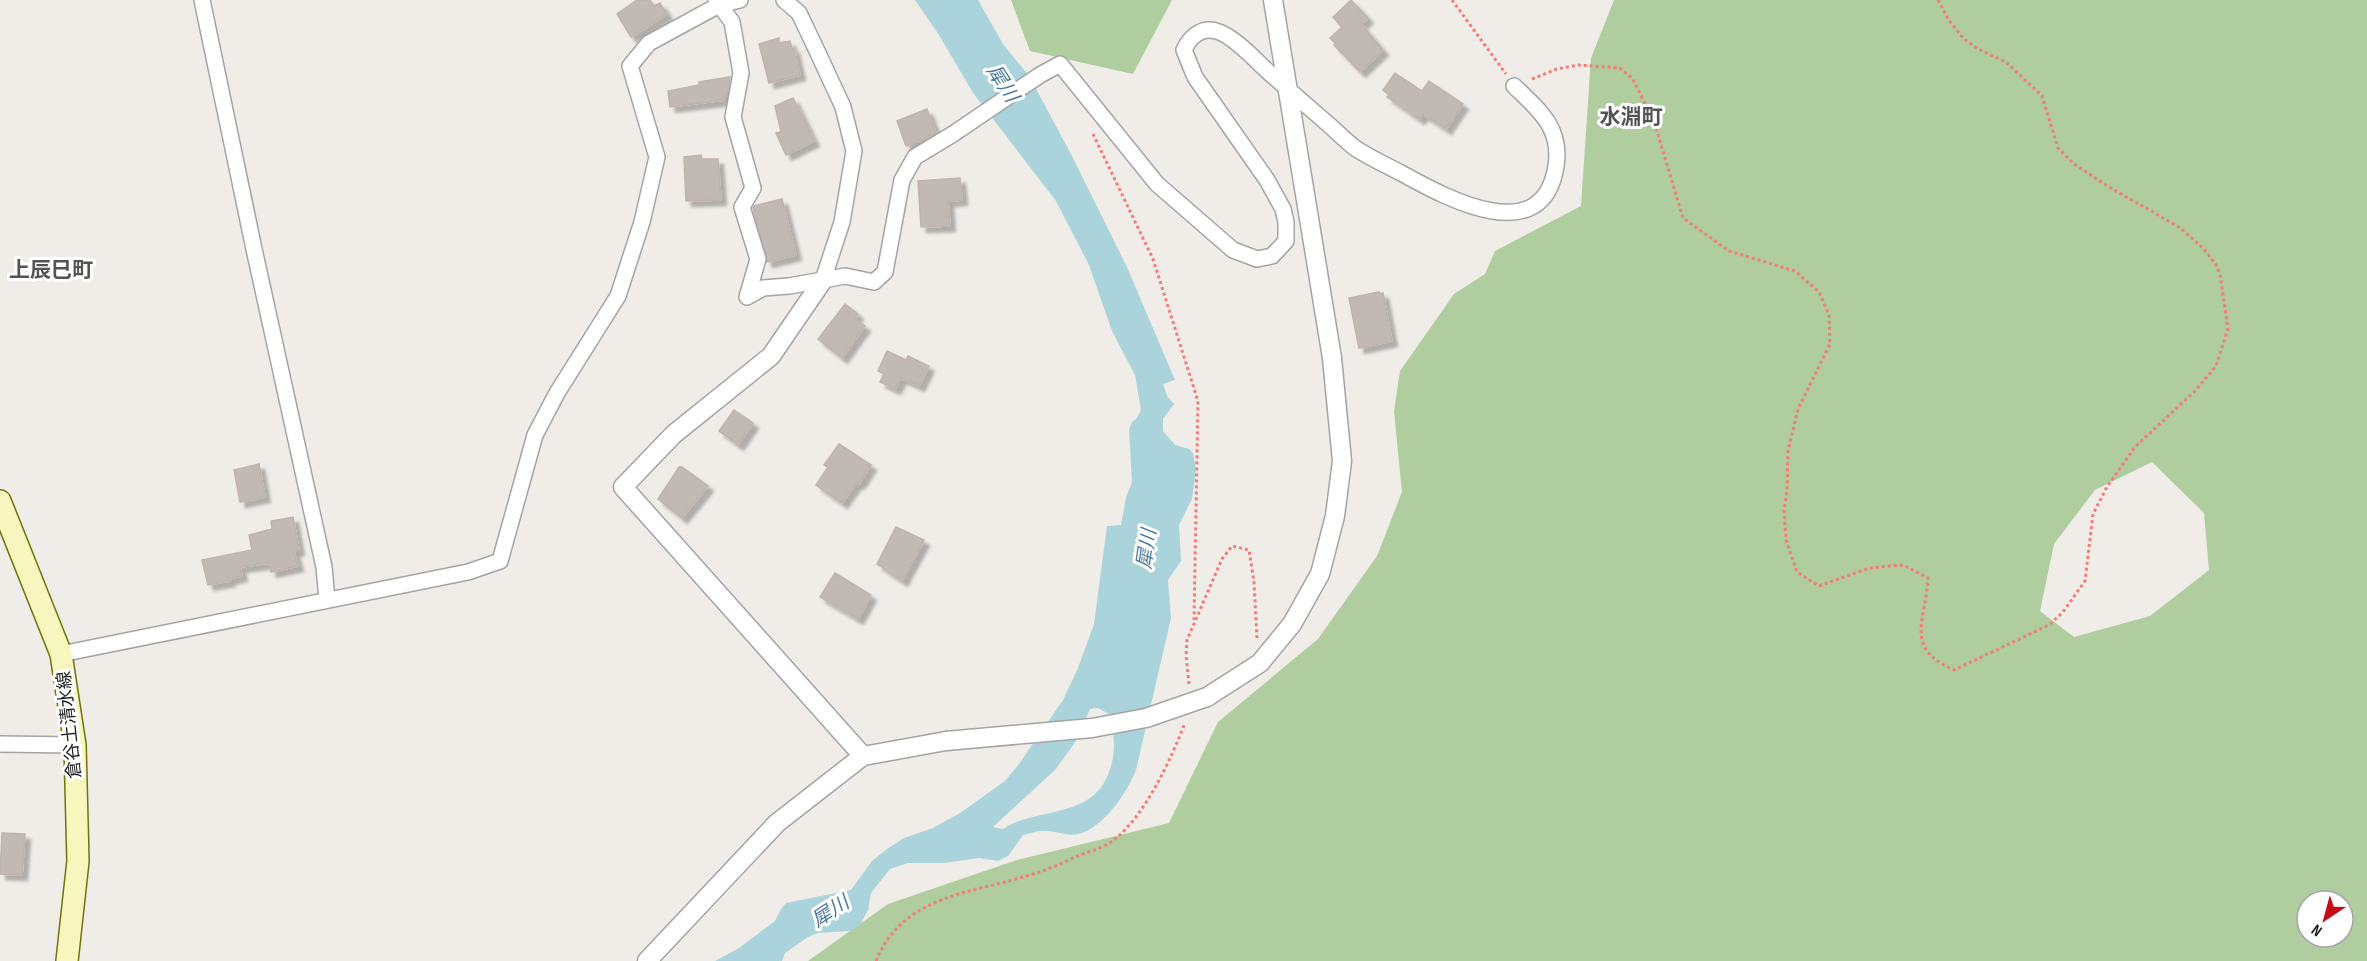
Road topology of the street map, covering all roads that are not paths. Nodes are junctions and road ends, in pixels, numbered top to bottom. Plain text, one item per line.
1 (202, 0) edge
2 (740, 0) edge
3 (784, 0) edge
4 (1273, 0) edge
5 (718, 2) edge
6 (1514, 86) road end
7 (1288, 90) junction
8 (824, 280) junction
9 (0, 501) edge
10 (327, 600) junction
11 (61, 654) junction
12 (0, 744) edge
13 (75, 745) junction
14 (863, 756) junction
15 (67, 961) edge
16 (647, 961) edge

1 - 10 street
2 - 5 street
3 - 8 street
4 - 7 street
5 - 8 street
5 - 10 street
6 - 7 street
7 - 8 street
7 - 14 street, bridge
8 - 14 street
9 - 11 main road, 倉谷土清水線
10 - 11 street
11 - 13 main road, 倉谷土清水線
12 - 13 street
13 - 15 main road, 倉谷土清水線
14 - 16 street

